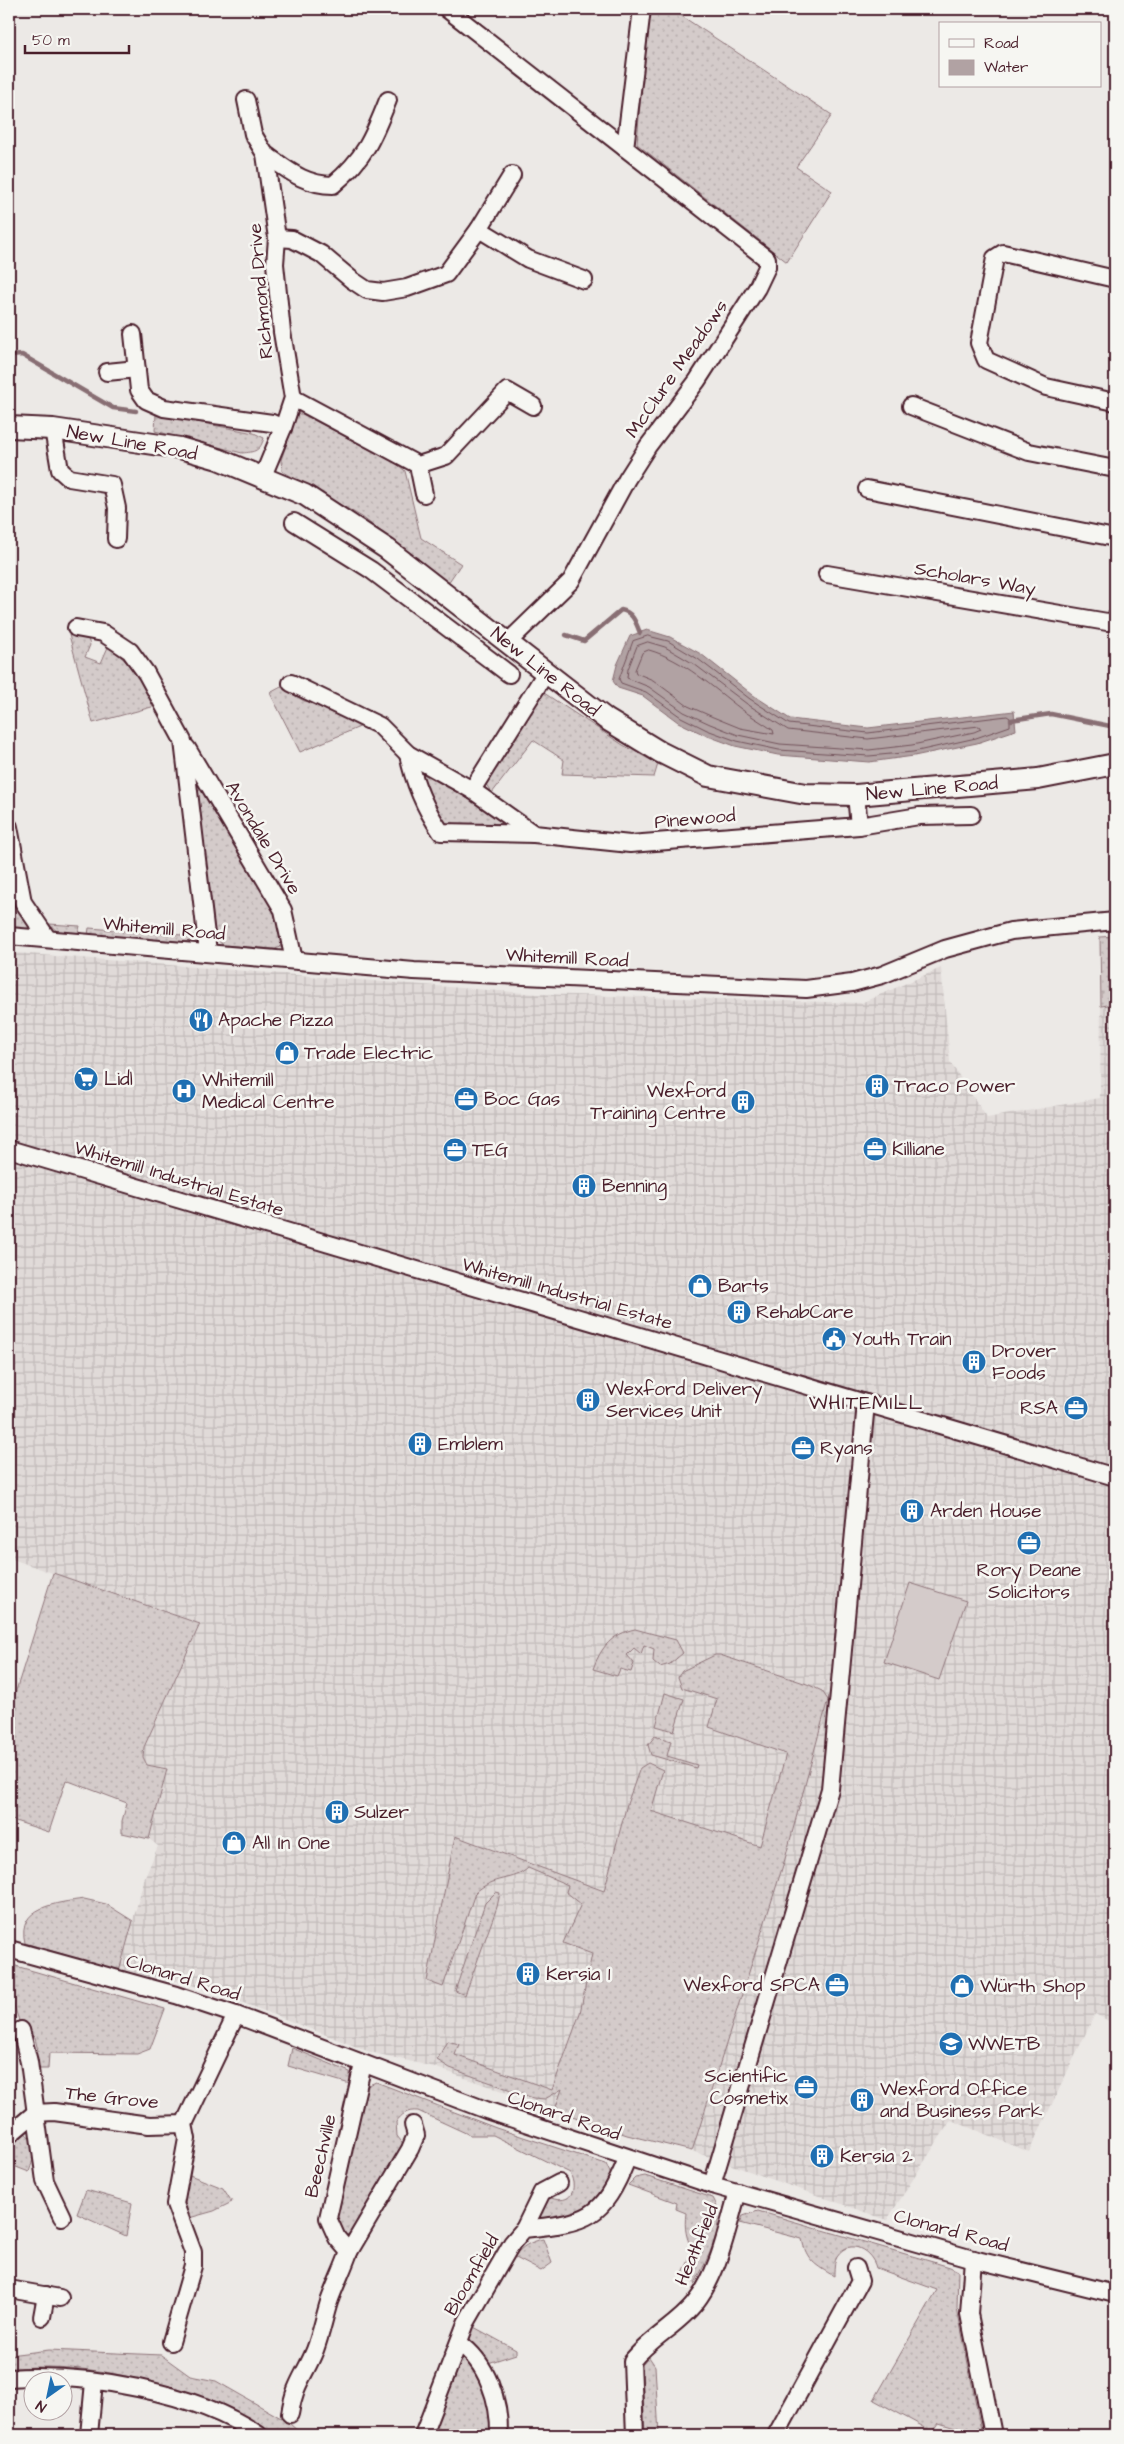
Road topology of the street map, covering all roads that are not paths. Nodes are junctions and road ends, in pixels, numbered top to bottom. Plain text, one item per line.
1 (447, 9) edge
2 (642, 9) edge
3 (246, 100) dead end
4 (388, 100) dead end
5 (625, 148) junction
6 (265, 154) junction
7 (512, 175) dead end
8 (479, 228) junction
9 (277, 238) junction
10 (1115, 279) edge
11 (584, 280) dead end
12 (133, 334) dead end
13 (137, 369) junction
14 (107, 372) dead end
15 (293, 398) junction
16 (1115, 402) edge
17 (533, 406) dead end
18 (911, 406) dead end
19 (9, 427) edge
20 (283, 428) junction
21 (53, 429) junction
22 (418, 465) junction
23 (1115, 469) edge
24 (262, 476) junction
25 (867, 489) dead end
26 (424, 494) dead end
27 (294, 522) dead end
28 (1115, 538) edge
29 (116, 539) dead end
30 (387, 549) junction
31 (371, 570) junction
32 (827, 574) dead end
33 (1115, 621) edge
34 (76, 628) dead end
35 (507, 643) junction
36 (509, 674) dead end
37 (545, 674) junction
38 (291, 684) dead end
39 (183, 741) junction
40 (408, 754) junction
41 (1115, 764) edge
42 (472, 790) junction
43 (856, 795) junction
44 (971, 815) dead end
45 (859, 826) junction
46 (9, 827) edge
47 (534, 834) junction
48 (1115, 922) edge
49 (9, 936) edge
50 (48, 939) junction
51 (208, 952) junction
52 (294, 960) junction
53 (9, 1149) edge
54 (866, 1403) junction
55 (1115, 1478) edge
56 (9, 1949) edge
57 (236, 2015) junction
58 (21, 2030) dead end
59 (362, 2064) junction
60 (35, 2113) junction
61 (184, 2124) junction
62 (413, 2125) dead end
63 (9, 2135) edge
64 (627, 2159) junction
65 (559, 2183) dead end
66 (712, 2186) junction
67 (738, 2192) junction
68 (62, 2217) dead end
69 (524, 2229) junction
70 (349, 2252) junction
71 (973, 2259) junction
72 (856, 2268) dead end
73 (9, 2289) edge
74 (1115, 2294) edge
75 (42, 2316) dead end
76 (171, 2342) dead end
77 (459, 2343) junction
78 (9, 2378) edge
79 (94, 2382) junction
80 (290, 2414) dead end
81 (89, 2435) edge
82 (259, 2435) edge
83 (423, 2435) edge
84 (498, 2435) edge
85 (635, 2435) edge
86 (776, 2435) edge
87 (993, 2435) edge

1 - 5 street, McClure Meadows
2 - 5 street
3 - 6 street, Richmond Drive
4 - 6 street
5 - 35 street, McClure Meadows
6 - 9 street, Richmond Drive
7 - 8 street
8 - 9 street
8 - 11 street
9 - 15 street, Richmond Drive
10 - 16 street
12 - 13 street
13 - 14 street
13 - 20 street
15 - 20 street, Richmond Drive
15 - 22 street
17 - 22 street
18 - 23 street
19 - 21 main road, New Line Road
20 - 24 street, Richmond Drive
21 - 24 main road, New Line Road
21 - 29 street
22 - 26 street
24 - 30 main road, New Line Road
25 - 28 street
27 - 31 street
30 - 31 street
30 - 35 main road, New Line Road
31 - 36 street
32 - 33 street, Scholars Way
34 - 39 street, Avondale Drive
35 - 37 main road, New Line Road
37 - 42 street
37 - 43 main road, New Line Road
38 - 40 street, Pinewood
39 - 51 street, Avondale Drive
39 - 52 street, Avondale Drive
40 - 42 street, Pinewood
40 - 47 street, Pinewood
41 - 43 main road, New Line Road
42 - 47 street, Pinewood
43 - 45 street
44 - 45 street, Pinewood
45 - 47 street, Pinewood
46 - 50 street
48 - 52 street, Whitemill Road
49 - 50 street, Whitemill Road
50 - 51 street, Whitemill Road
51 - 52 street, Whitemill Road
53 - 54 street, Whitemill Industrial Estate
54 - 55 street, Whitemill Industrial Estate
54 - 66 street
56 - 57 street, Clonard Road
57 - 59 street, Clonard Road
57 - 61 street
58 - 60 street
59 - 64 street, Clonard Road
59 - 70 street, Beechville
60 - 61 street, The Grove
60 - 63 street
60 - 68 street
61 - 76 street
62 - 70 street
64 - 66 street, Clonard Road
64 - 69 street, Bloomfield
65 - 69 street, Bloomfield
66 - 67 street, Clonard Road
67 - 71 street, Clonard Road
67 - 85 street, Heathfield
69 - 77 street, Bloomfield
70 - 80 street
71 - 74 street, Clonard Road
71 - 87 street
72 - 86 street
73 - 75 street
77 - 83 street, Bloomfield
77 - 84 street, Bloomfield
78 - 79 street
79 - 81 street
79 - 82 street

